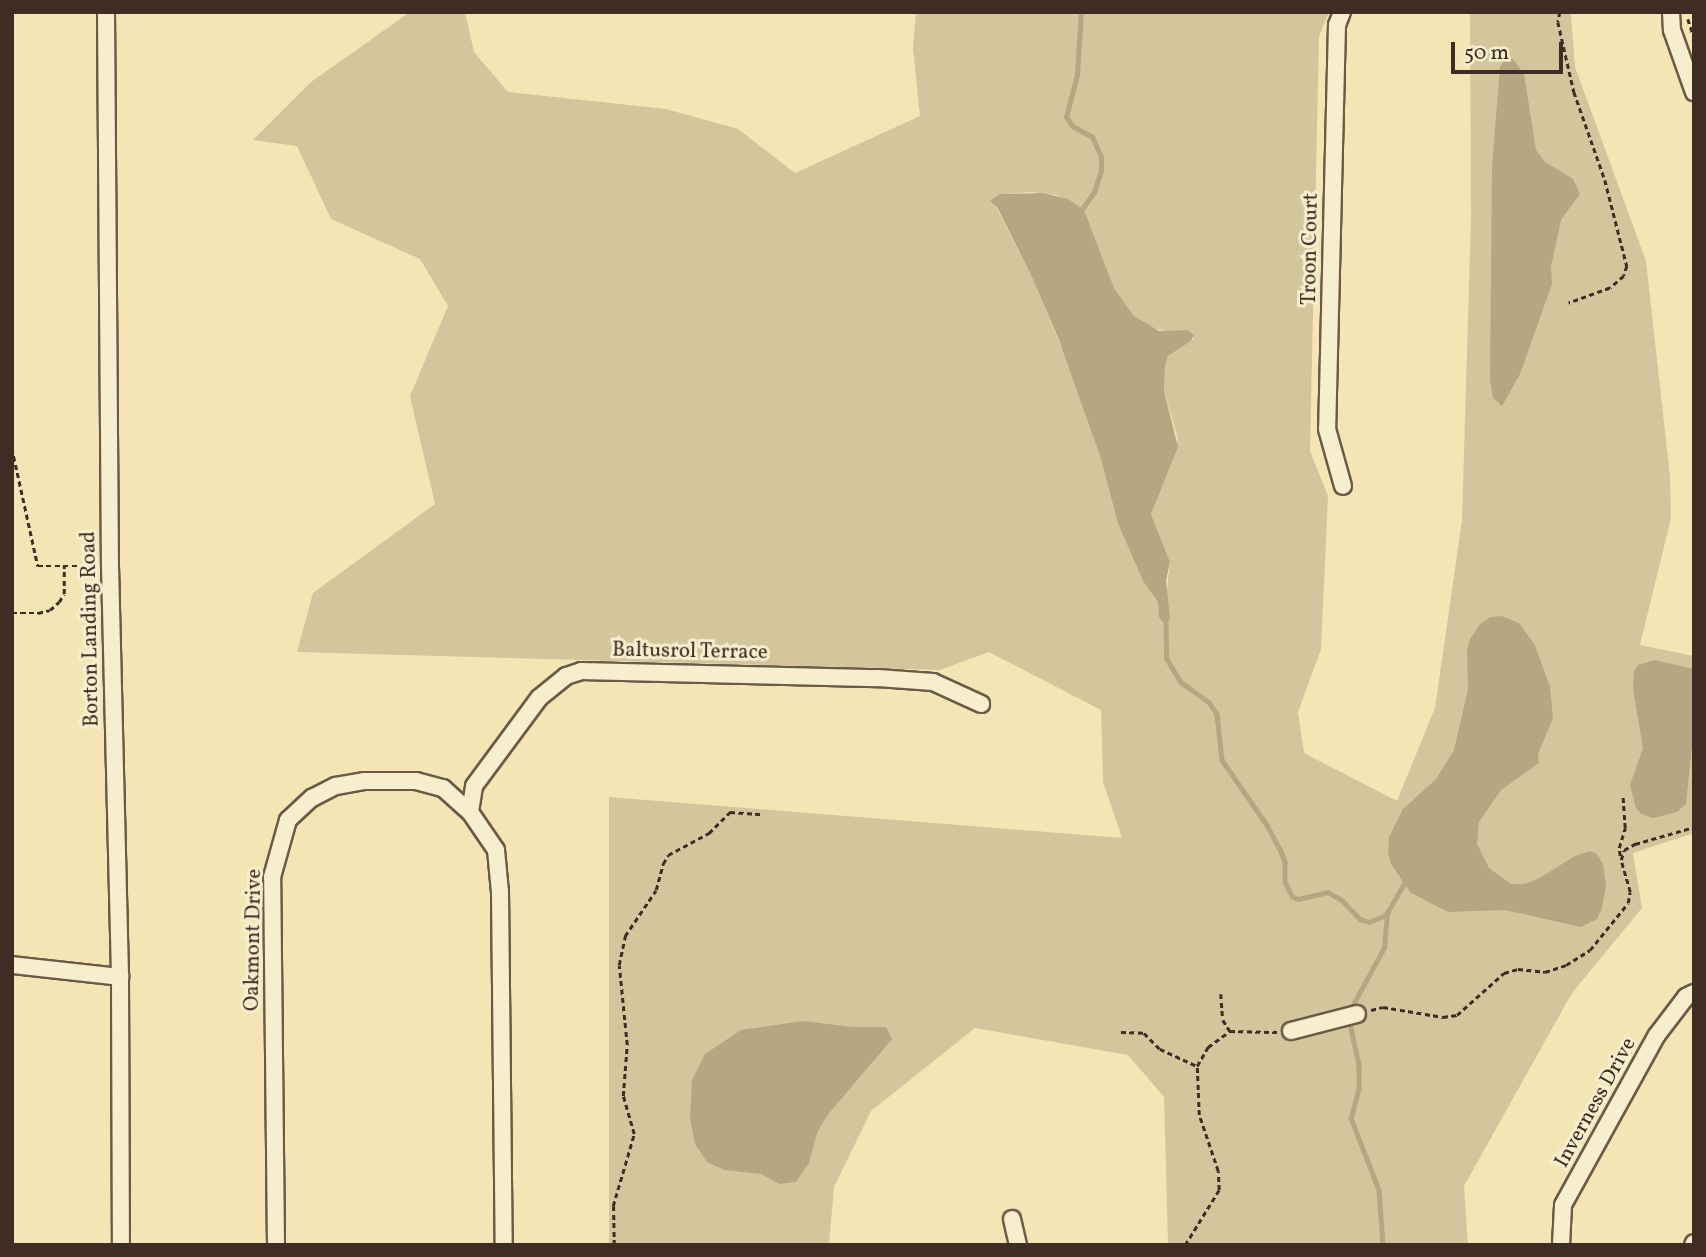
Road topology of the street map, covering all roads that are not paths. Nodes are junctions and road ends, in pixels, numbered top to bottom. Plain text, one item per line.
1 (106, 12) edge
2 (1342, 12) edge
3 (1671, 12) edge
4 (1694, 92) edge
5 (1343, 486) dead end
6 (981, 704) dead end
7 (470, 812) junction
8 (12, 965) edge
9 (120, 977) junction
10 (1694, 993) edge
11 (1357, 1014) road end
12 (1291, 1031) road end
13 (1013, 1219) dead end
14 (121, 1245) edge
15 (276, 1245) edge
16 (504, 1245) edge
17 (1018, 1245) edge
18 (1561, 1245) edge

1 - 9 street, Borton Landing Road
2 - 5 street, Troon Court
3 - 4 street
6 - 7 street, Baltusrol Terrace
7 - 15 street, Oakmont Drive
7 - 16 street, Oakmont Drive
8 - 9 street
9 - 14 street, Borton Landing Road
10 - 18 street, Inverness Drive
11 - 12 street
13 - 17 street

